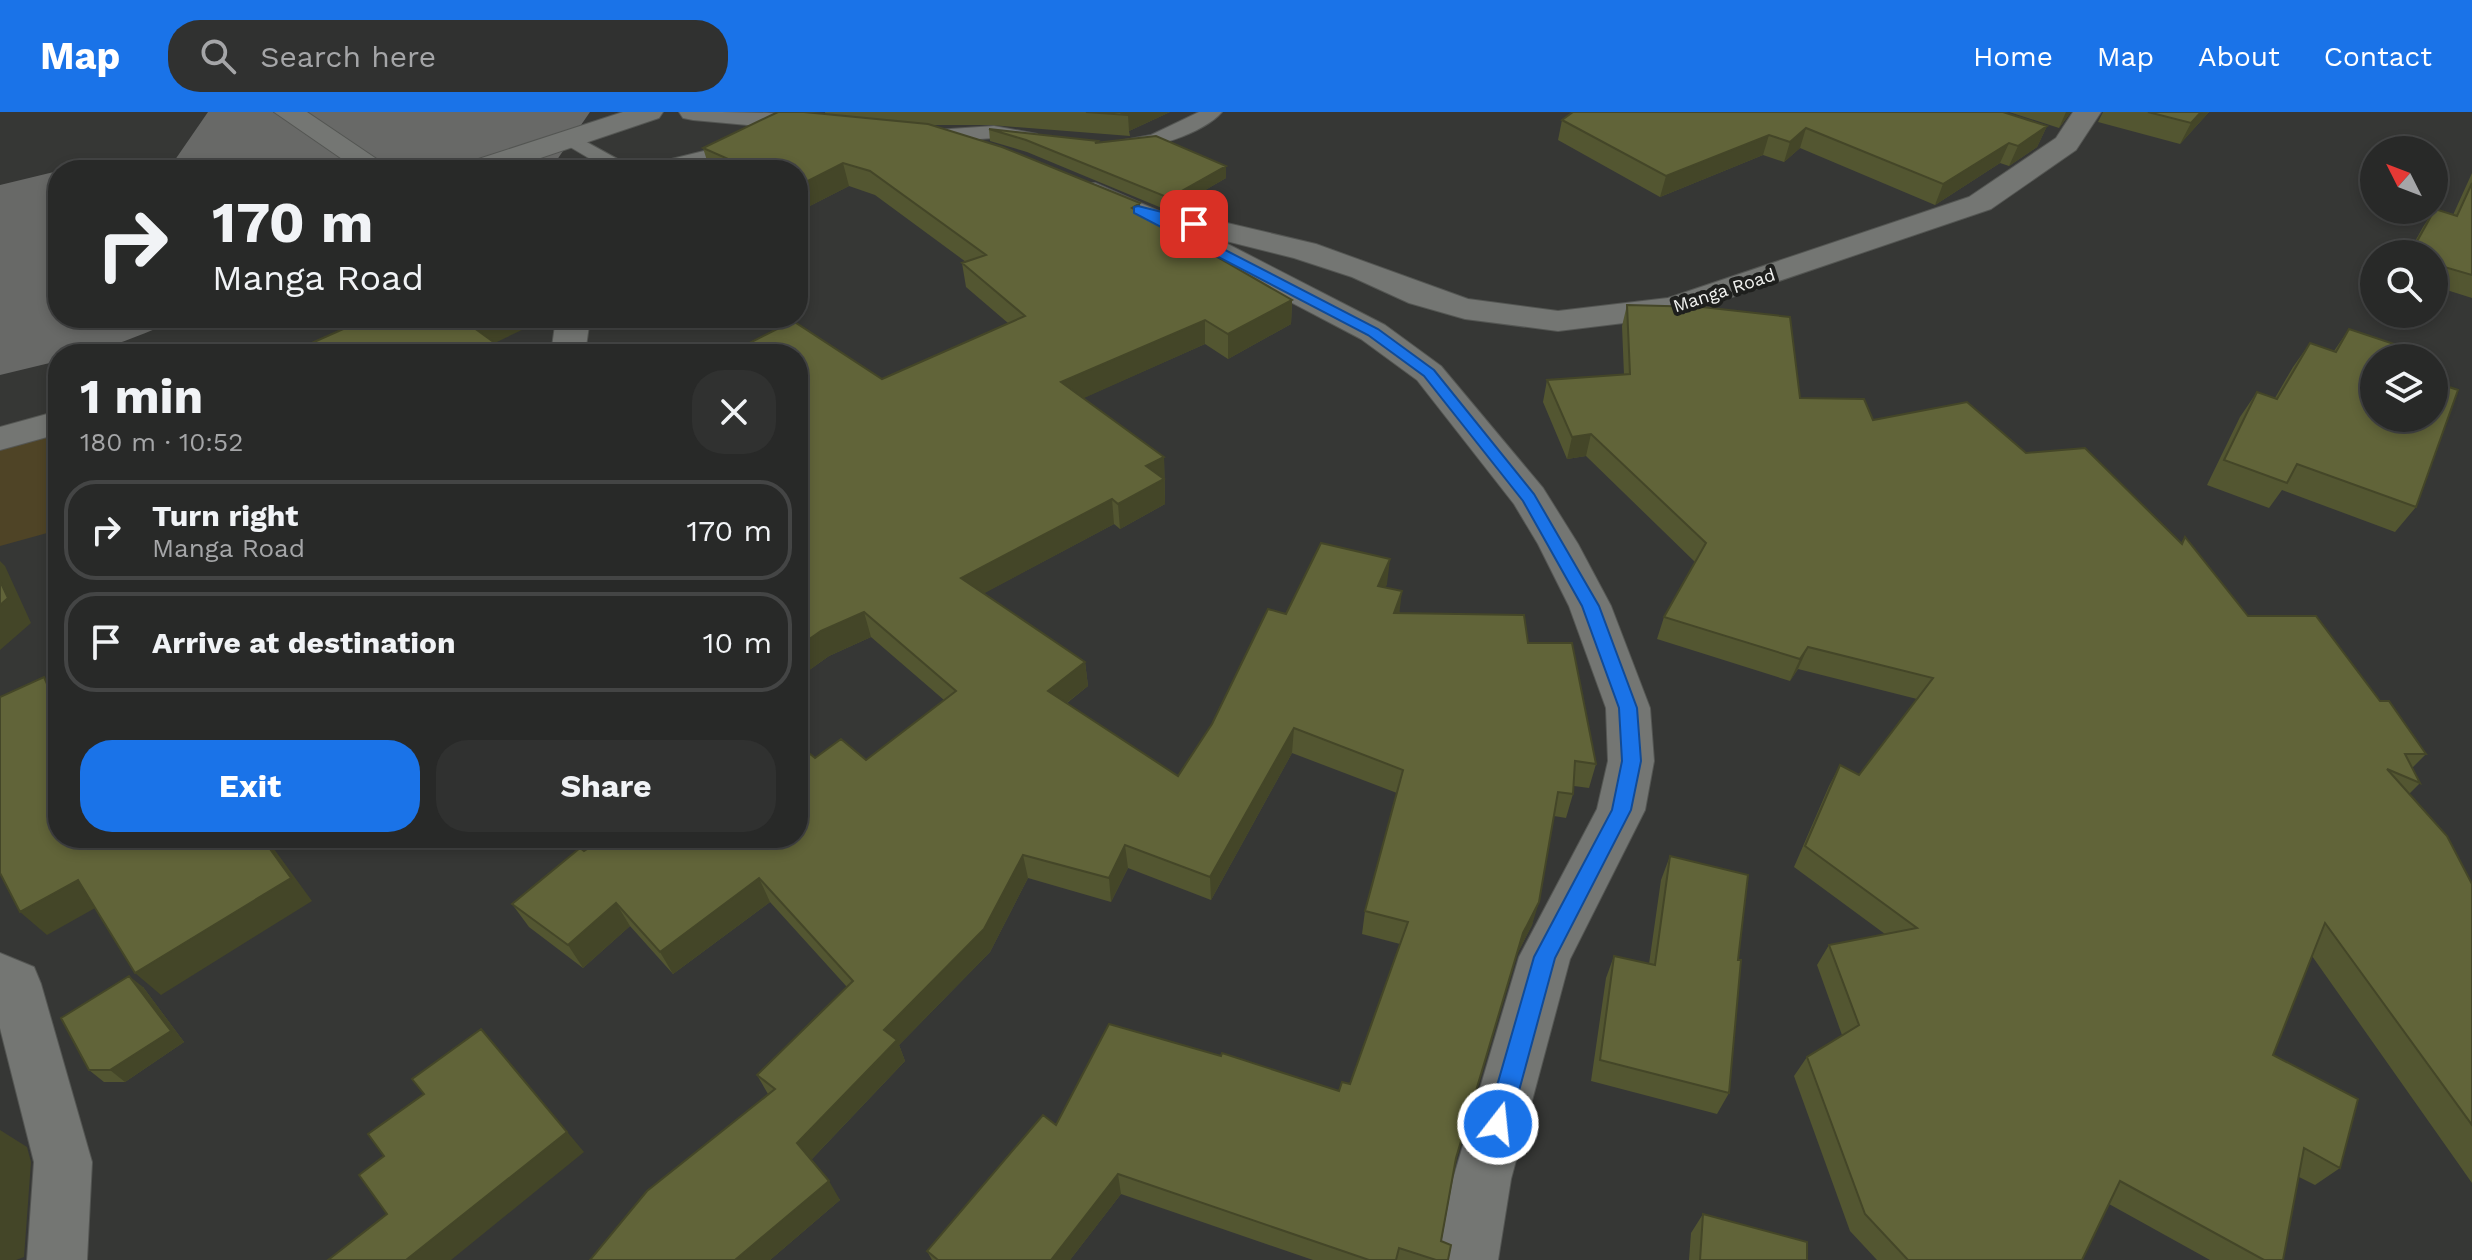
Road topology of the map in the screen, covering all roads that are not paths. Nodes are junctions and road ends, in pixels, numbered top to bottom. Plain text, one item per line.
1 (288, 112) edge
2 (649, 112) edge
3 (693, 112) edge
4 (1213, 112) edge
5 (2087, 112) edge
6 (777, 115) edge
7 (862, 128) edge
8 (922, 134) joint
9 (572, 140) junction
10 (1053, 141) edge
11 (1098, 147) edge
12 (362, 160) edge
13 (540, 160) edge
14 (606, 160) edge
15 (691, 160) edge
16 (1138, 210) junction
17 (48, 425) edge
18 (0, 439) edge
19 (0, 976) edge
20 (57, 1260) edge
21 (1468, 1260) edge

1 - 12 street
2 - 9 street
3 - 6 street
4 - 11 lane
5 - 16 street, Manga Road
6 - 7 street
6 - 15 lane
8 - 10 lane
8 - 16 street
9 - 13 street
9 - 14 lane
16 - 21 street
17 - 18 street
19 - 20 street

